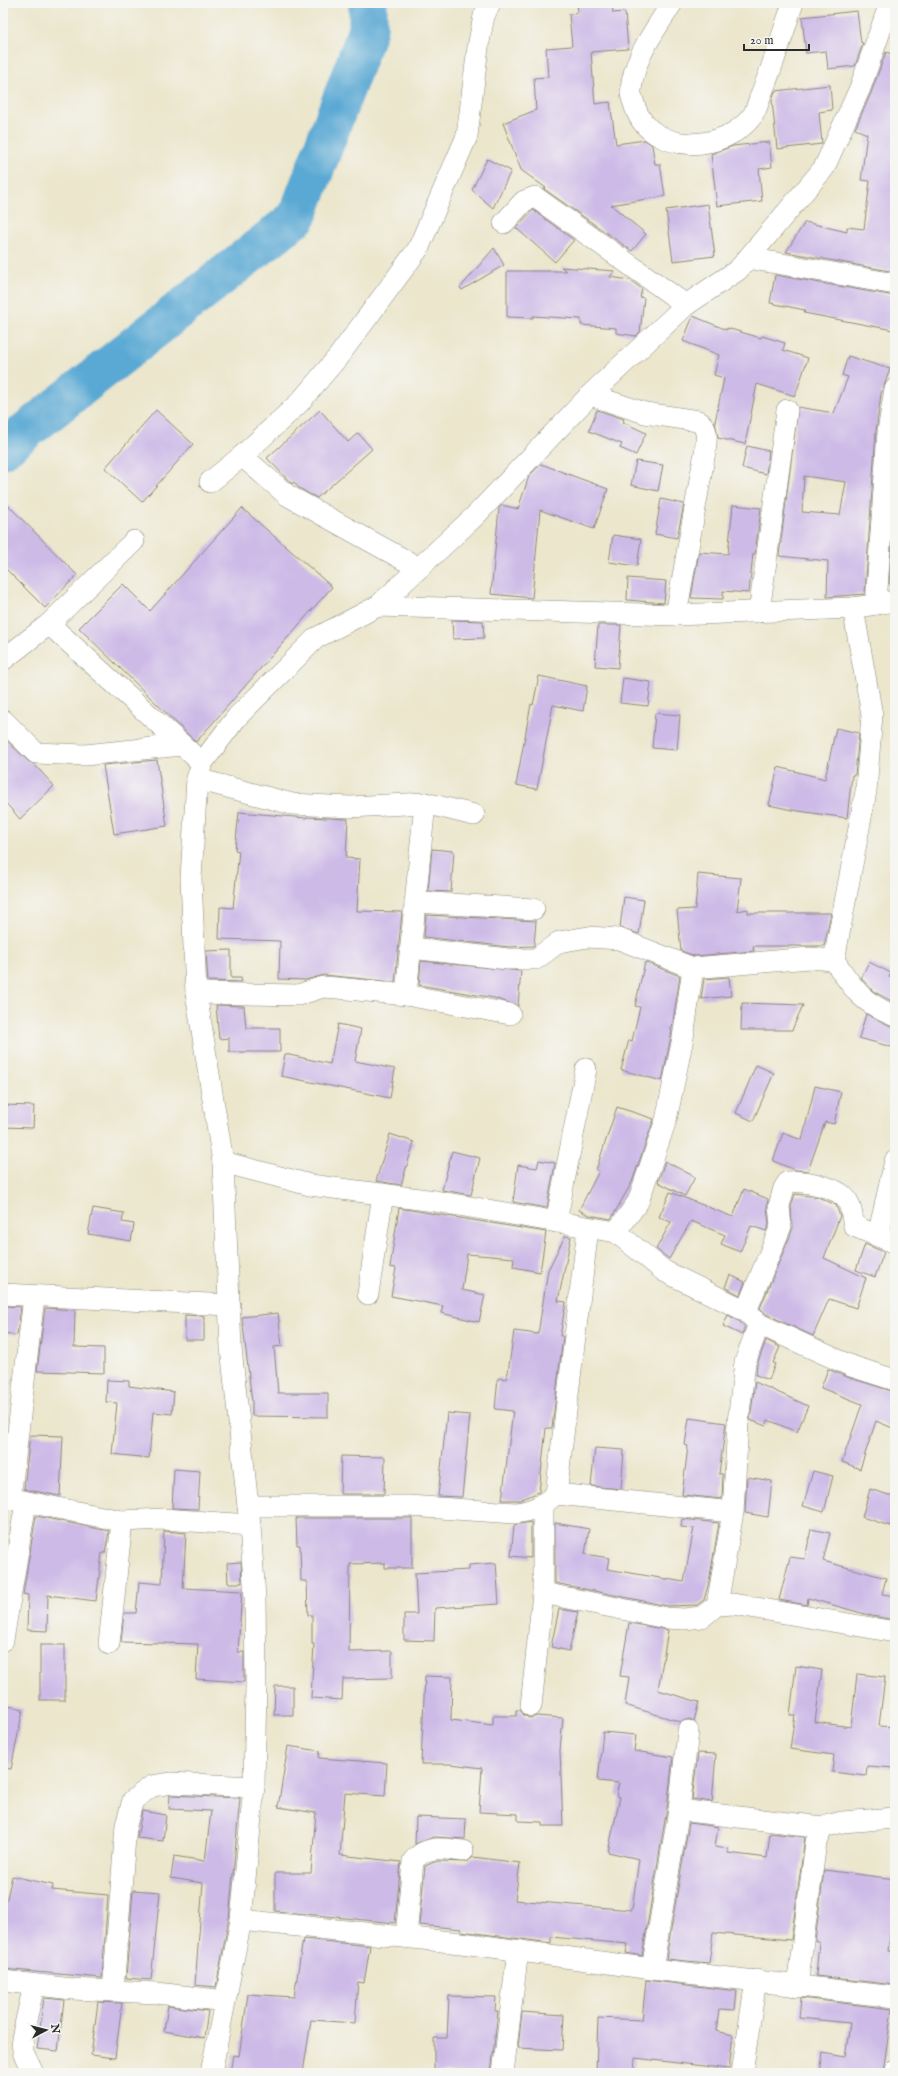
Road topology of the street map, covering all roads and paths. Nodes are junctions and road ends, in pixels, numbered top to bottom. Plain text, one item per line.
1 (490, 3) edge
2 (672, 3) edge
3 (793, 3) edge
4 (890, 3) edge
5 (504, 223) dead end
6 (748, 258) junction
7 (895, 284) edge
8 (686, 305) junction
9 (895, 389) edge
10 (590, 395) junction
11 (787, 410) dead end
12 (242, 456) junction
13 (210, 482) dead end
14 (134, 541) dead end
15 (419, 568) junction
16 (886, 602) edge
17 (378, 606) junction
18 (853, 608) junction
19 (759, 612) junction
20 (676, 615) junction
21 (49, 624) junction
22 (3, 660) edge
23 (3, 720) edge
24 (182, 745) junction
25 (199, 771) junction
26 (425, 803) junction
27 (474, 815) dead end
28 (415, 902) junction
29 (534, 909) dead end
30 (411, 948) junction
31 (834, 960) junction
32 (693, 968) junction
33 (196, 993) junction
34 (406, 995) junction
35 (510, 1014) dead end
36 (895, 1016) edge
37 (586, 1069) dead end
38 (895, 1160) edge
39 (223, 1162) junction
40 (383, 1194) junction
41 (556, 1222) junction
42 (588, 1228) junction
43 (616, 1232) junction
44 (886, 1239) edge
45 (3, 1294) edge
46 (368, 1294) dead end
47 (34, 1297) junction
48 (230, 1305) junction
49 (752, 1317) junction
50 (895, 1380) edge
51 (13, 1499) edge
52 (549, 1499) junction
53 (733, 1512) junction
54 (249, 1516) junction
55 (122, 1521) junction
56 (542, 1593) junction
57 (717, 1605) junction
58 (895, 1632) edge
59 (3, 1640) edge
60 (109, 1644) dead end
61 (531, 1706) dead end
62 (688, 1730) dead end
63 (254, 1787) junction
64 (678, 1810) junction
65 (895, 1818) edge
66 (823, 1827) junction
67 (463, 1851) dead end
68 (241, 1920) junction
69 (406, 1937) junction
70 (518, 1950) junction
71 (652, 1969) junction
72 (756, 1980) junction
73 (3, 1981) edge
74 (34, 1985) junction
75 (797, 1987) junction
76 (113, 1991) junction
77 (895, 1997) edge
78 (225, 2001) junction
79 (895, 2070) edge
80 (33, 2073) edge
81 (211, 2073) edge
82 (503, 2073) edge
83 (742, 2073) edge
84 (895, 2073) edge

1 - 12 street
2 - 3 street
4 - 6 street
5 - 8 street
6 - 7 street
6 - 8 street
8 - 10 street
9 - 16 street
10 - 15 street
10 - 20 street
11 - 19 street
12 - 13 street
12 - 15 street
14 - 21 street
15 - 17 street
16 - 18 street
17 - 20 street
17 - 25 street
18 - 19 street
18 - 31 street
19 - 20 street
21 - 22 street
21 - 24 street
23 - 24 street
24 - 25 street
25 - 26 street
25 - 33 street
26 - 27 street
26 - 28 street
28 - 29 street
28 - 30 street
30 - 32 street
30 - 34 street
31 - 32 street
31 - 36 street
32 - 43 street
33 - 34 street
33 - 39 street
34 - 35 street
37 - 41 street
38 - 44 street
39 - 40 street
39 - 48 street
40 - 41 street
40 - 46 street
41 - 42 street
42 - 43 street
42 - 52 street
43 - 49 street
44 - 49 street
45 - 47 street
47 - 48 street
47 - 51 street
48 - 54 street
49 - 50 street
49 - 53 street
51 - 55 street
51 - 59 street
52 - 53 street
52 - 54 street
52 - 56 street
53 - 57 street
54 - 55 street
54 - 63 street
55 - 60 street
56 - 57 street
56 - 61 street
57 - 58 street
62 - 64 street
63 - 68 street
63 - 76 street
64 - 66 street
64 - 71 street
65 - 66 street
66 - 75 street
67 - 69 street
68 - 69 street
68 - 78 street
69 - 70 street
70 - 71 street
70 - 82 street
71 - 72 street
72 - 75 street
72 - 83 street
73 - 74 street
74 - 76 street
74 - 80 street
75 - 77 street
76 - 78 street
78 - 81 street
79 - 84 street

